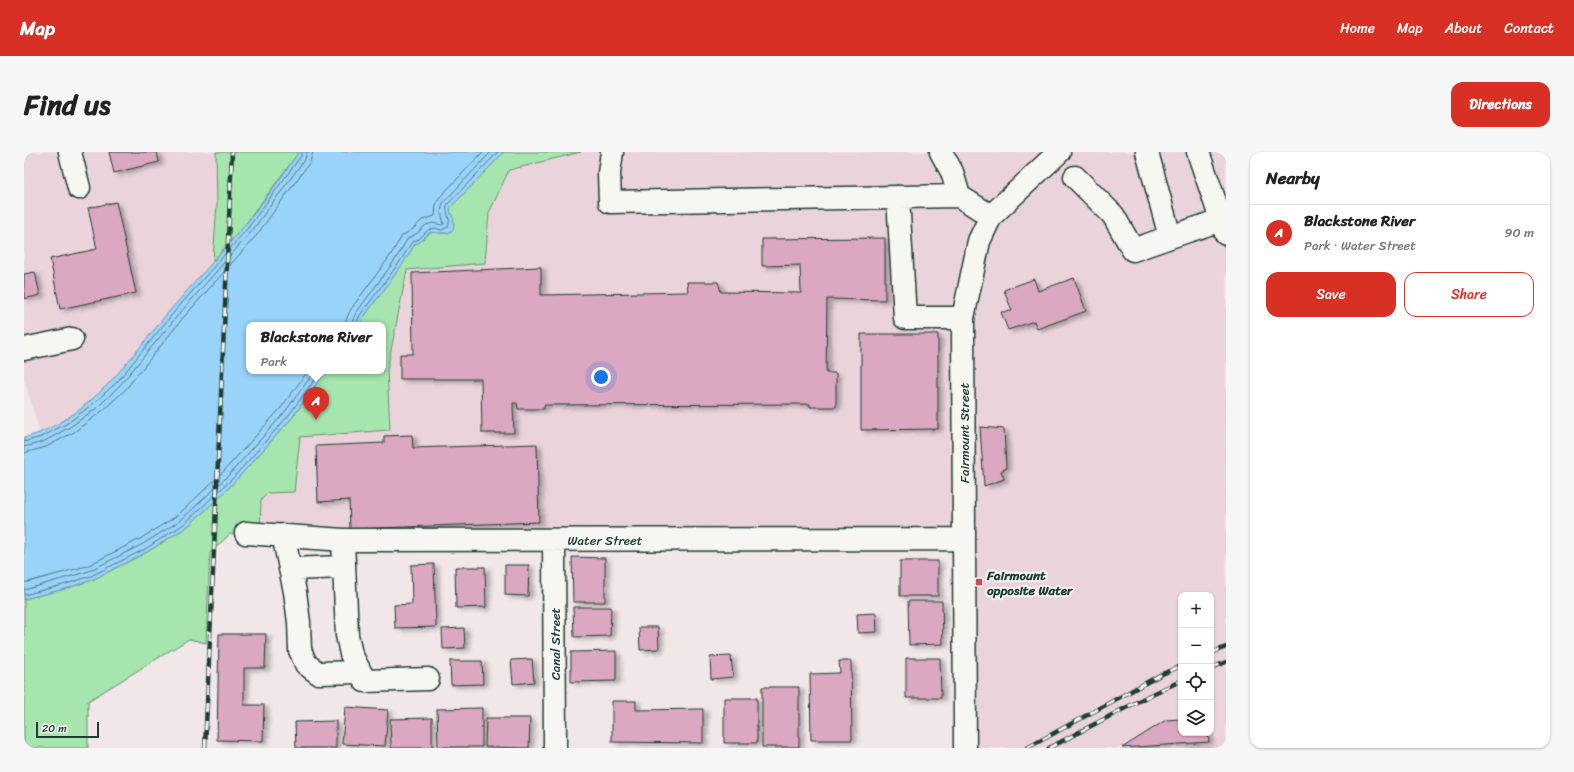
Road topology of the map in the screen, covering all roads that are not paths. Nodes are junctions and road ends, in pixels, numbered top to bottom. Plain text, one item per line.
1 (70, 152) edge
2 (612, 152) edge
3 (942, 152) edge
4 (1059, 152) edge
5 (1146, 152) edge
6 (1198, 152) edge
7 (1075, 177) dead end
8 (79, 188) dead end
9 (959, 196) junction
10 (898, 197) junction
11 (991, 216) junction
12 (1224, 227) edge
13 (1170, 237) junction
14 (963, 318) junction
15 (72, 339) dead end
16 (24, 349) edge
17 (246, 533) dead end
18 (283, 535) junction
19 (964, 539) junction
20 (343, 540) junction
21 (554, 540) junction
22 (344, 567) junction
23 (290, 569) junction
24 (360, 672) junction
25 (428, 679) dead end
26 (555, 748) edge
27 (965, 748) edge

1 - 8 street
2 - 10 street
3 - 9 street
4 - 11 street, Fairmount Street
5 - 13 street
6 - 12 street
7 - 13 street
9 - 10 street
9 - 11 street
10 - 14 street
11 - 14 street, Fairmount Street
12 - 13 street
14 - 19 street, Fairmount Street
15 - 16 street
17 - 18 street, Water Street
18 - 20 street, Water Street
18 - 23 street
19 - 21 street, Water Street
19 - 27 street, Fairmount Street
20 - 21 street, Water Street
20 - 22 street
21 - 26 street, Canal Street
22 - 23 street
22 - 24 street
23 - 24 street
24 - 25 street

